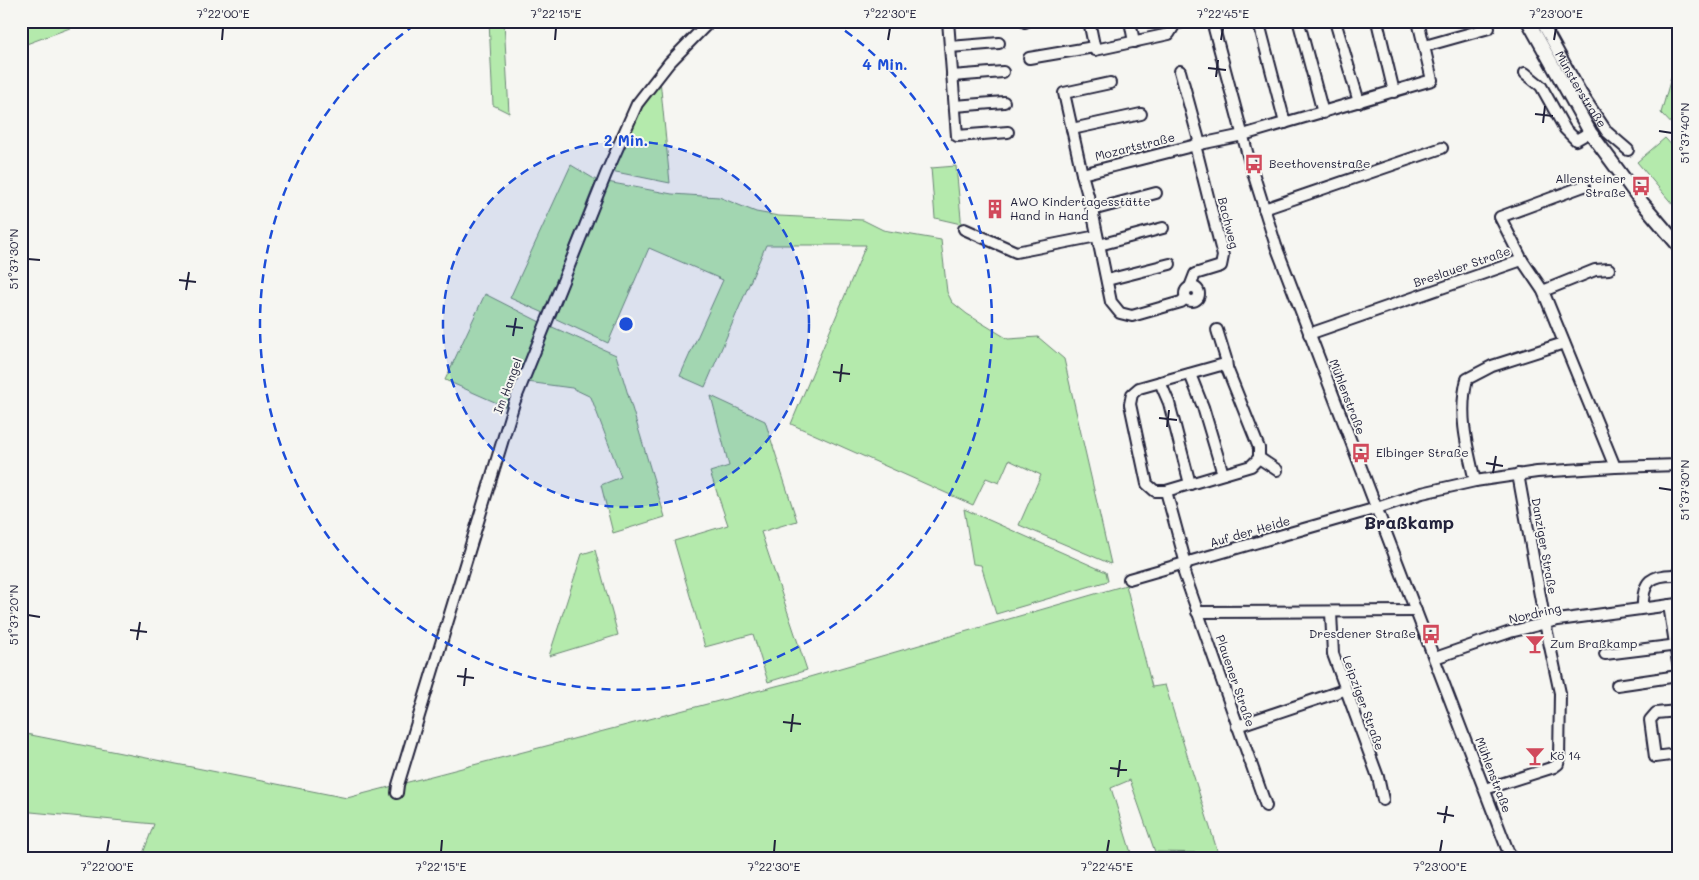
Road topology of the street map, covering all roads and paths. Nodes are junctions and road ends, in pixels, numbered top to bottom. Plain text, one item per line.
1 (710, 21) edge
2 (948, 21) edge
3 (1089, 21) edge
4 (1130, 21) edge
5 (1187, 21) edge
6 (1212, 21) edge
7 (1335, 21) edge
8 (1377, 21) edge
9 (1418, 21) edge
10 (1528, 21) edge
11 (1541, 21) edge
12 (1299, 23) dead end
13 (1489, 28) dead end
14 (1261, 31) dead end
15 (999, 42) dead end
16 (1134, 42) junction
17 (1425, 46) junction
18 (950, 47) junction
19 (1094, 47) junction
20 (1029, 58) dead end
21 (1180, 71) dead end
22 (1002, 72) dead end
23 (1525, 73) dead end
24 (952, 76) junction
25 (1110, 83) dead end
26 (1394, 92) junction
27 (1004, 102) dead end
28 (1359, 102) junction
29 (955, 106) junction
30 (1323, 113) junction
31 (1141, 114) dead end
32 (1285, 123) junction
33 (1072, 130) junction
34 (1008, 132) dead end
35 (1590, 132) junction
36 (1243, 135) junction
37 (1198, 145) junction
38 (1442, 148) dead end
39 (1628, 150) dead end
40 (1082, 174) junction
41 (1584, 186) dead end
42 (1156, 193) dead end
43 (1264, 209) junction
44 (1092, 210) junction
45 (1163, 228) dead end
46 (964, 229) dead end
47 (1098, 241) junction
48 (1678, 245) edge
49 (1522, 260) junction
50 (1170, 264) dead end
51 (1609, 269) dead end
52 (1107, 280) junction
53 (1543, 291) junction
54 (1186, 298) joint
55 (1217, 330) dead end
56 (1309, 334) junction
57 (1564, 343) junction
58 (1227, 368) junction
59 (1190, 374) junction
60 (1160, 382) junction
61 (1259, 458) junction
62 (1678, 465) edge
63 (1615, 467) junction
64 (1277, 470) dead end
65 (1223, 474) junction
66 (1518, 474) junction
67 (1475, 480) junction
68 (1190, 484) junction
69 (1166, 491) junction
70 (1377, 508) junction
71 (1186, 564) junction
72 (1678, 575) edge
73 (1129, 579) dead end
74 (1674, 604) edge
75 (1644, 608) junction
76 (1416, 611) junction
77 (1197, 612) junction
78 (1331, 612) junction
79 (1545, 623) junction
80 (1676, 645) edge
81 (1606, 654) dead end
82 (1435, 658) junction
83 (1678, 662) edge
84 (1678, 676) edge
85 (1616, 685) dead end
86 (1344, 690) junction
87 (1678, 711) edge
88 (1237, 726) junction
89 (1678, 754) edge
90 (1484, 789) junction
91 (397, 793) dead end
92 (1383, 800) dead end
93 (1266, 806) dead end
94 (1511, 859) edge

1 - 91 street, Im Hangel
2 - 18 street
3 - 19 street
4 - 16 street
5 - 16 street
6 - 36 street, Mühlenstraße
7 - 28 street
8 - 26 street
9 - 17 street
10 - 35 main road, Münsterstraße
11 - 39 street, Münsterstraße
12 - 30 street
13 - 17 street
14 - 32 street
15 - 18 street
16 - 19 street
17 - 26 street
18 - 24 street
19 - 20 street
21 - 37 street
22 - 24 street
23 - 35 street, Münsterstraße
24 - 29 street
25 - 33 street
26 - 28 street
27 - 29 street
28 - 30 street
29 - 34 street
30 - 32 street
31 - 33 street
32 - 36 street
33 - 40 street
35 - 48 main road, Münsterstraße
36 - 37 street, Mozartstraße
36 - 43 street, Mühlenstraße
37 - 40 street, Mozartstraße
37 - 54 street, Bachweg
38 - 43 street
40 - 44 street, Mozartstraße
41 - 49 street
42 - 44 street
43 - 56 street, Mühlenstraße
44 - 47 street, Mozartstraße
45 - 47 street
46 - 47 street
47 - 52 street, Mozartstraße
49 - 53 street, Breslauer Straße
49 - 56 street, Breslauer Straße
50 - 52 street
51 - 53 street
52 - 54 street, Mozartstraße
53 - 57 street, Breslauer Straße
55 - 58 street
56 - 70 street, Mühlenstraße
57 - 63 street, Breslauer Straße
57 - 67 street
58 - 59 street
58 - 61 street
59 - 60 street
59 - 65 street
60 - 68 street
60 - 69 street
61 - 64 street
61 - 65 street
62 - 63 street
63 - 66 street
65 - 68 street
66 - 67 street
66 - 79 street, Danziger Straße
67 - 70 street
68 - 69 street
69 - 71 street, Plauener Straße
70 - 71 street, Auf der Heide
70 - 76 street, Mühlenstraße
71 - 73 street, Auf der Heide
71 - 77 street, Plauener Straße
72 - 75 street
74 - 75 street, Nordring
74 - 80 street
75 - 79 street, Nordring
76 - 78 street
76 - 82 street, Mühlenstraße
77 - 78 street
77 - 88 street, Plauener Straße
78 - 86 street, Leipziger Straße
79 - 82 street, Nordring
79 - 90 street, Danziger Straße
80 - 81 street
80 - 83 street
82 - 90 street, Mühlenstraße
84 - 85 street
86 - 88 street
86 - 92 street, Leipziger Straße
87 - 89 street
88 - 93 street, Plauener Straße
90 - 94 street, Mühlenstraße

